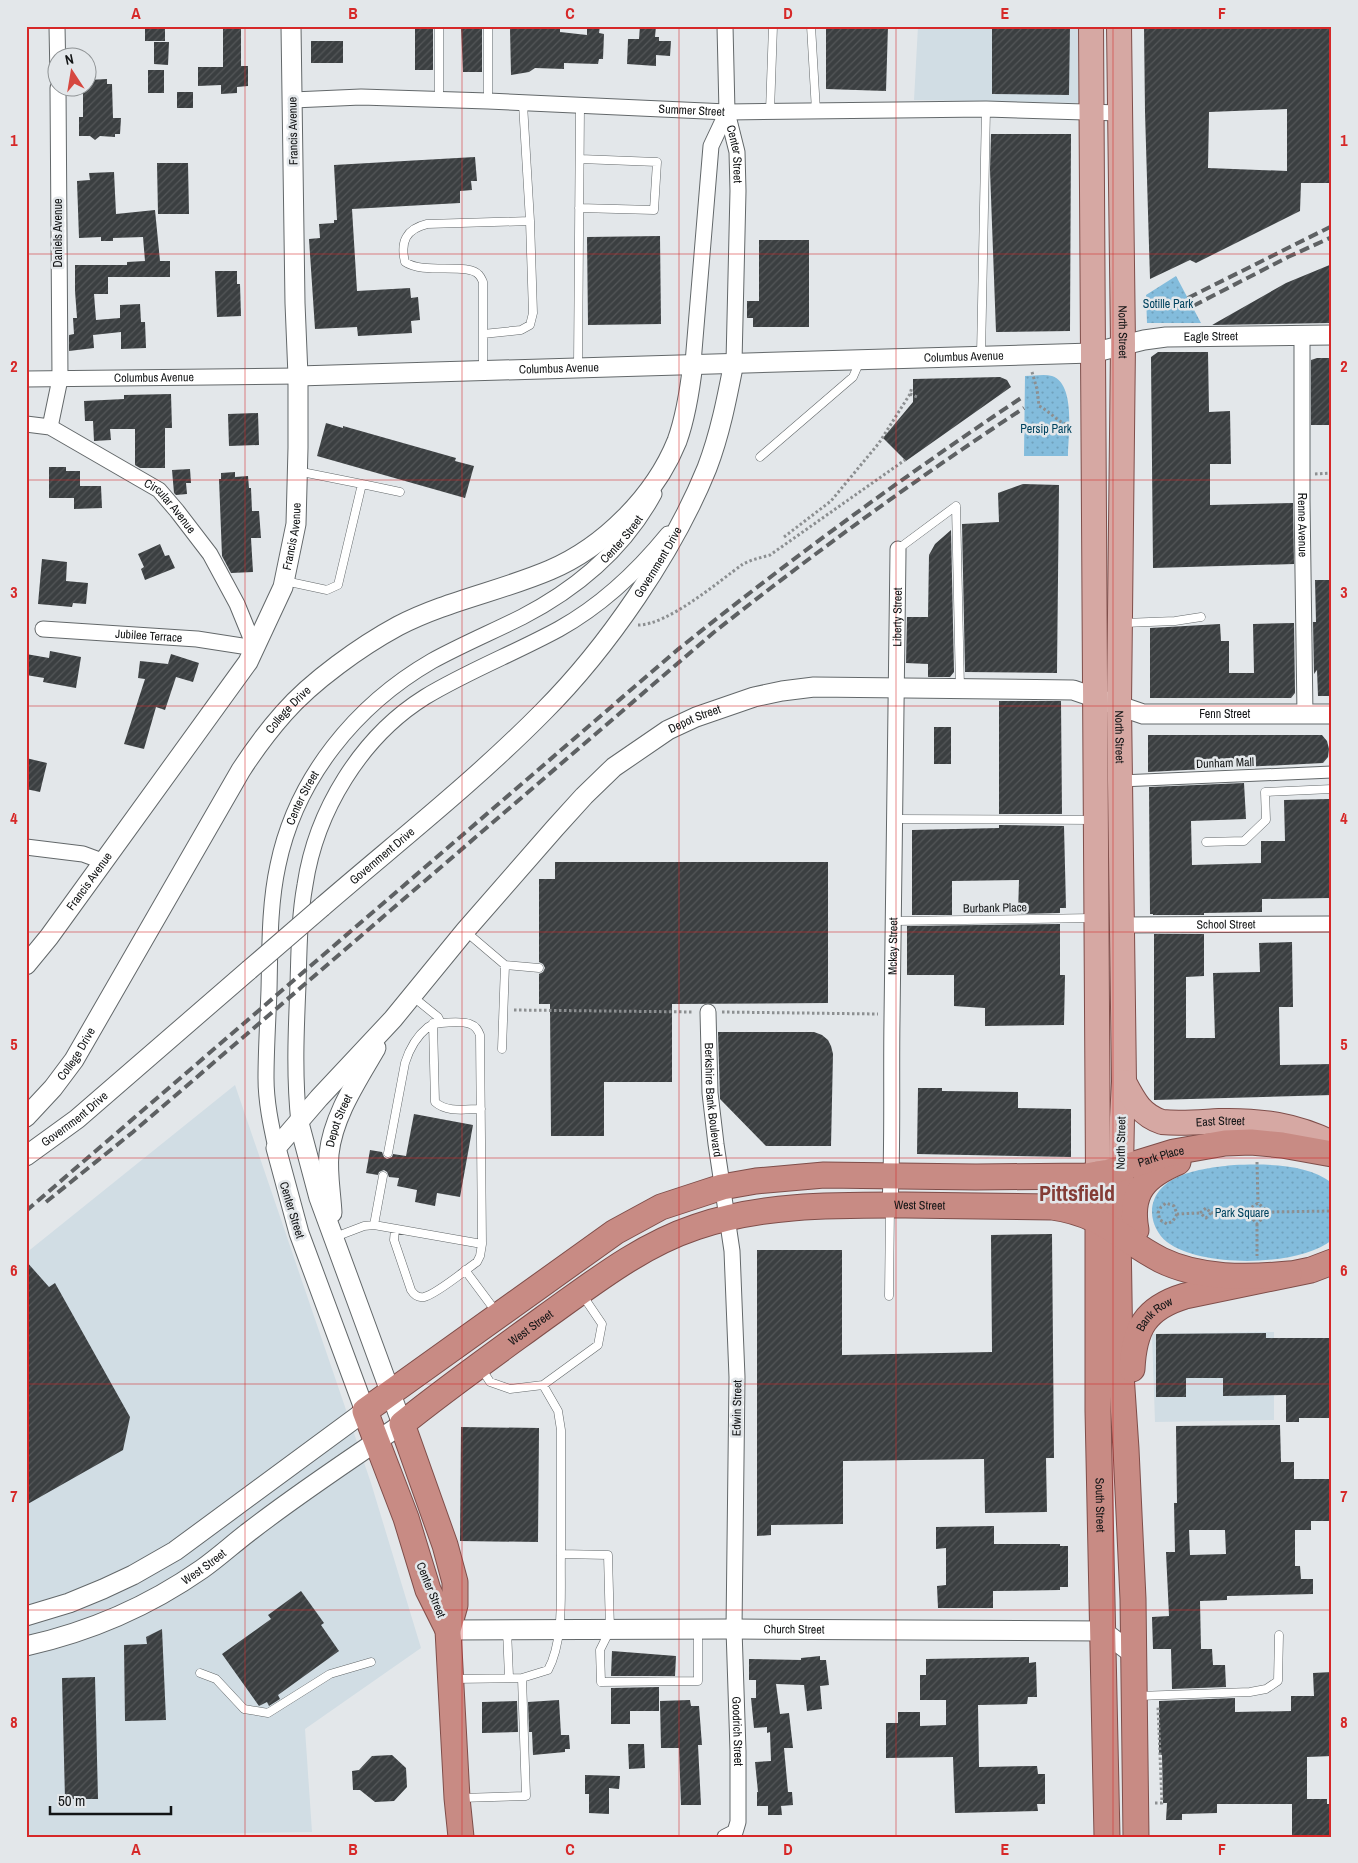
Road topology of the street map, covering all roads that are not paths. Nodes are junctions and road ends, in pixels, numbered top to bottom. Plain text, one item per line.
1 (57, 26) edge
2 (290, 26) edge
3 (439, 26) edge
4 (488, 26) edge
5 (724, 26) edge
6 (774, 26) edge
7 (811, 26) edge
8 (1091, 26) edge
9 (1120, 26) edge
10 (57, 48) edge
11 (58, 98) edge
12 (293, 100) junction
13 (439, 100) junction
14 (488, 101) junction
15 (523, 104) junction
16 (580, 106) junction
17 (986, 109) junction
18 (770, 111) junction
19 (816, 111) junction
20 (727, 112) junction
21 (1091, 113) junction
22 (1120, 113) junction
23 (580, 159) junction
24 (579, 208) junction
25 (530, 221) junction
26 (483, 334) junction
27 (1302, 335) junction
28 (1332, 335) edge
29 (1123, 344) junction
30 (1092, 353) junction
31 (981, 355) junction
32 (860, 359) junction
33 (734, 362) junction
34 (693, 363) junction
35 (578, 367) junction
36 (483, 370) junction
37 (298, 376) junction
38 (26, 379) edge
39 (60, 379) junction
40 (26, 424) edge
41 (50, 428) junction
42 (676, 442) junction
43 (760, 457) dead end
44 (297, 471) junction
45 (362, 484) junction
46 (400, 492) dead end
47 (688, 509) junction
48 (898, 549) joint
49 (284, 581) junction
50 (1201, 617) dead end
51 (1120, 623) junction
52 (43, 629) dead end
53 (255, 648) junction
54 (897, 687) junction
55 (960, 688) junction
56 (1095, 697) junction
57 (1119, 706) junction
58 (1332, 714) edge
59 (1305, 715) junction
60 (1332, 772) edge
61 (1120, 781) junction
62 (1332, 789) edge
63 (896, 819) junction
64 (1096, 820) junction
65 (1206, 842) dead end
66 (26, 847) edge
67 (102, 861) junction
68 (1097, 918) junction
69 (895, 921) junction
70 (1332, 924) edge
71 (1121, 926) junction
72 (465, 931) junction
73 (26, 964) edge
74 (505, 965) junction
75 (539, 968) dead end
76 (412, 996) junction
77 (708, 1012) road end
78 (392, 1019) junction
79 (437, 1023) junction
80 (502, 1049) dead end
81 (1124, 1082) junction
82 (481, 1109) junction
83 (26, 1117) edge
84 (299, 1123) junction
85 (1226, 1143) junction
86 (1332, 1143) edge
87 (276, 1148) junction
88 (388, 1153) dead end
89 (1332, 1154) edge
90 (26, 1156) edge
91 (1109, 1172) junction
92 (383, 1176) dead end
93 (892, 1176) junction
94 (722, 1187) junction
95 (890, 1205) junction
96 (727, 1218) junction
97 (374, 1225) junction
98 (1108, 1226) junction
99 (395, 1229) junction
100 (334, 1236) junction
101 (482, 1244) junction
102 (1150, 1254) junction
103 (1332, 1262) edge
104 (465, 1270) junction
105 (1289, 1274) junction
106 (580, 1292) junction
107 (889, 1296) dead end
108 (498, 1315) junction
109 (478, 1366) junction
110 (543, 1384) junction
111 (390, 1392) junction
112 (365, 1411) junction
113 (402, 1424) junction
114 (376, 1441) junction
115 (1126, 1449) junction
116 (560, 1554) junction
117 (26, 1616) edge
118 (698, 1629) junction
119 (734, 1629) junction
120 (448, 1630) junction
121 (506, 1630) junction
122 (559, 1630) junction
123 (610, 1630) junction
124 (1103, 1631) junction
125 (1279, 1635) dead end
126 (26, 1646) edge
127 (1134, 1654) junction
128 (371, 1662) dead end
129 (200, 1672) dead end
130 (509, 1677) junction
131 (522, 1678) junction
132 (451, 1679) junction
133 (1144, 1700) junction
134 (457, 1798) junction
135 (730, 1834) edge
136 (461, 1837) edge
137 (1107, 1837) edge
138 (1136, 1837) edge

1 - 10 street
2 - 12 street, Francis Avenue
3 - 13 lane
4 - 14 lane
5 - 20 street, Center Street
6 - 18 lane
7 - 19 lane
8 - 21 main road, North Street
9 - 22 main road, North Street
11 - 39 street, Daniels Avenue
12 - 13 street, Summer Street
12 - 37 street, Francis Avenue
13 - 14 street, Summer Street
14 - 15 street, Summer Street
15 - 16 street, Summer Street
15 - 25 lane
16 - 20 street, Summer Street
16 - 23 lane
17 - 19 street, Summer Street
17 - 21 street, Summer Street
17 - 31 lane
18 - 19 street, Summer Street
18 - 20 street, Summer Street
20 - 33 street, Center Street
20 - 34 street, Center Street
21 - 22 street, Summer Street
21 - 30 main road, North Street
22 - 29 main road, North Street
23 - 24 lane
23 - 24 lane
24 - 35 lane
25 - 26 lane
25 - 26 lane
26 - 36 lane
27 - 28 street, Eagle Street
27 - 29 street, Eagle Street
27 - 59 street, Renne Avenue
29 - 30 street, Eagle Street
29 - 51 main road, North Street
30 - 31 street, Columbus Avenue
30 - 56 main road, North Street
31 - 32 street, Columbus Avenue
32 - 33 street, Columbus Avenue
32 - 43 lane
33 - 34 street, Columbus Avenue
33 - 47 street, Center Street
34 - 35 street, Columbus Avenue
34 - 42 street, Center Street
35 - 36 street, Columbus Avenue
36 - 37 street, Columbus Avenue
37 - 39 street, Columbus Avenue
37 - 44 street, Francis Avenue
38 - 39 street, Columbus Avenue
39 - 41 street, Daniels Avenue
40 - 41 street, Circular Avenue
41 - 53 street, Circular Avenue
42 - 83 street, College Drive
42 - 87 street, Center Street
44 - 45 lane
44 - 49 street, Francis Avenue
45 - 46 lane
45 - 49 lane
47 - 84 street, Center Street
47 - 90 street, Government Drive, bridge
48 - 54 street, Liberty Street
48 - 55 lane
49 - 53 street, Francis Avenue
50 - 51 lane
51 - 57 main road, North Street
52 - 53 street, Jubilee Terrace
53 - 67 street, Francis Avenue
54 - 55 street, Depot Street
54 - 63 street, Mckay Street
54 - 72 street, Depot Street
55 - 56 street, Depot Street
56 - 57 street, Depot Street
56 - 64 main road, North Street
57 - 59 street, Fenn Street
57 - 61 main road, North Street
58 - 59 street, Fenn Street
60 - 61 street, Dunham Mall
61 - 71 main road, North Street
62 - 65 lane
63 - 64 lane
63 - 69 street, Mckay Street
64 - 68 main road, North Street
66 - 67 street
67 - 73 street, Francis Avenue
68 - 69 lane, Burbank Place
68 - 91 main road, North Street
69 - 93 street, Mckay Street
70 - 71 street, School Street
71 - 81 main road, North Street
72 - 74 lane
72 - 76 street, Depot Street
74 - 75 lane
74 - 80 lane
76 - 78 street, Depot Street
76 - 79 lane
77 - 94 street, Berkshire Bank Boulevard
78 - 84 street, Depot Street
78 - 100 street, Depot Street
79 - 82 lane
79 - 82 lane
79 - 88 lane
81 - 86 main road, East Street
81 - 91 main road, North Street
82 - 101 lane
84 - 87 street, Depot Street
84 - 100 street, Center Street
85 - 89 highway, Park Place
85 - 91 highway, Park Place
85 - 102 highway, Park Place
87 - 112 street, Center Street
91 - 93 highway
91 - 98 highway, North Street
92 - 97 lane
93 - 94 highway
93 - 95 street, Mckay Street
94 - 96 street, Edwin Street
94 - 108 highway
95 - 96 highway, West Street
95 - 98 highway, West Street
95 - 107 lane
96 - 106 highway, West Street
96 - 119 street, Edwin Street
97 - 99 lane
97 - 100 lane
98 - 102 highway, Bank Row
98 - 115 highway, North Street
98 - 124 highway, South Street
99 - 101 lane
99 - 104 lane
100 - 111 street, Center Street
101 - 104 lane
102 - 105 highway, Bank Row
103 - 105 highway, Bank Row
104 - 108 lane
105 - 115 highway, Bank Row
106 - 109 highway, West Street
106 - 110 lane
108 - 111 highway
109 - 110 lane
109 - 113 highway, West Street
110 - 116 lane
111 - 112 highway
111 - 113 street, Center Street
112 - 114 highway, Center Street
112 - 117 street
113 - 114 street, West Street
113 - 120 highway, Center Street
114 - 120 highway, Center Street
114 - 126 street, West Street
115 - 127 highway
116 - 122 lane
116 - 123 lane
118 - 119 street, Church Street
118 - 123 street, Church Street
118 - 123 lane
119 - 124 street, Church Street
119 - 135 street, Goodrich Street
120 - 121 street, Church Street
120 - 132 highway, Center Street
121 - 122 street, Church Street
121 - 130 lane
122 - 123 street, Church Street
122 - 131 lane
124 - 127 street
124 - 137 highway, South Street
125 - 133 lane
127 - 133 highway
128 - 129 lane
130 - 131 lane
130 - 132 lane
131 - 134 lane
132 - 134 highway, Center Street
133 - 138 highway
134 - 136 highway, Center Street

